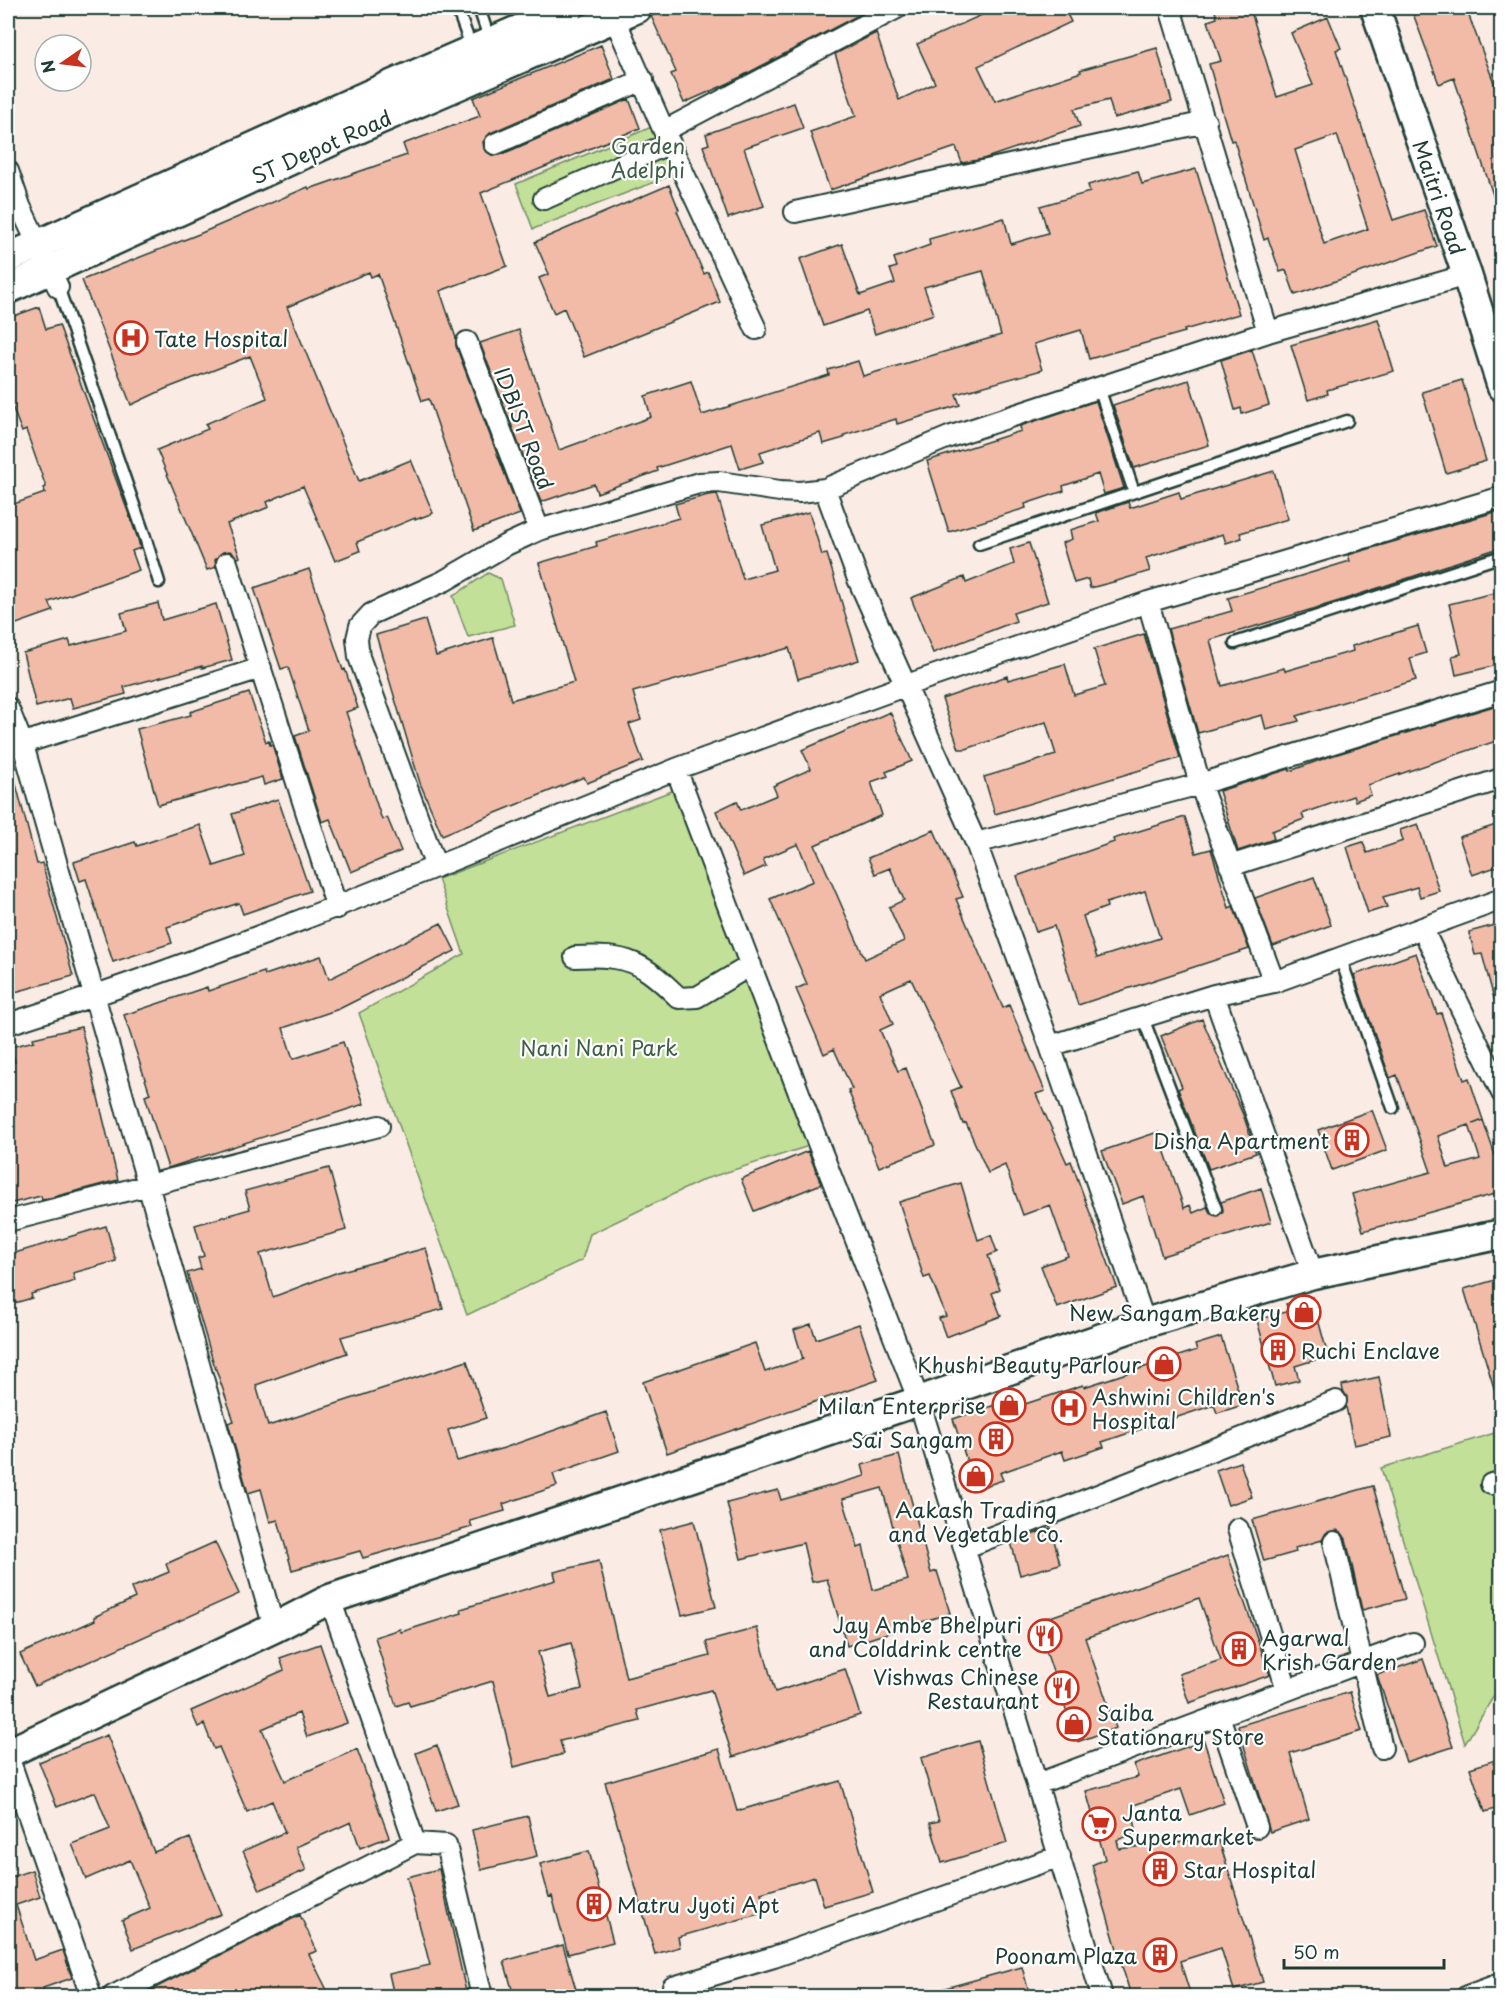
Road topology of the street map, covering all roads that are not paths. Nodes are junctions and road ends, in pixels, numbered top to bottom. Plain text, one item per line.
1 (457, 8) edge
2 (479, 8) edge
3 (569, 8) edge
4 (897, 8) edge
5 (1170, 8) edge
6 (1375, 8) edge
7 (620, 11) edge
8 (481, 46) junction
9 (643, 80) junction
10 (373, 107) junction
11 (1206, 122) junction
12 (667, 137) junction
13 (495, 144) dead end
14 (8, 171) edge
15 (544, 199) dead end
16 (795, 212) dead end
17 (39, 244) junction
18 (8, 258) edge
19 (1467, 274) junction
20 (54, 278) junction
21 (8, 289) edge
22 (756, 330) dead end
23 (1268, 332) junction
24 (467, 342) dead end
25 (1502, 387) edge
26 (1099, 388) junction
27 (1347, 421) dead end
28 (825, 489) junction
29 (1134, 492) junction
30 (1502, 497) edge
31 (539, 530) junction
32 (979, 544) dead end
33 (1502, 556) edge
34 (227, 563) dead end
35 (159, 582) dead end
36 (1148, 602) junction
37 (1235, 644) dead end
38 (261, 668) junction
39 (907, 685) junction
40 (1502, 691) edge
41 (8, 708) edge
42 (15, 747) edge
43 (676, 769) junction
44 (1498, 780) dead end
45 (1200, 784) junction
46 (976, 843) junction
47 (1230, 866) junction
48 (436, 867) junction
49 (1502, 899) edge
50 (337, 908) junction
51 (1422, 928) junction
52 (575, 957) dead end
53 (1340, 957) junction
54 (751, 965) junction
55 (1274, 982) junction
56 (1214, 995) junction
57 (94, 996) junction
58 (1143, 1018) junction
59 (8, 1024) edge
60 (1050, 1046) junction
61 (1502, 1093) edge
62 (1393, 1108) dead end
63 (379, 1126) dead end
64 (148, 1185) junction
65 (1216, 1209) dead end
66 (8, 1221) edge
67 (1502, 1234) edge
68 (1313, 1274) junction
69 (1145, 1323) junction
70 (919, 1401) junction
71 (1336, 1401) dead end
72 (1238, 1529) dead end
73 (1334, 1542) dead end
74 (964, 1548) junction
75 (330, 1599) junction
76 (274, 1628) junction
77 (1413, 1643) dead end
78 (1362, 1662) junction
79 (1287, 1690) junction
80 (1219, 1716) junction
81 (1382, 1748) dead end
82 (8, 1755) edge
83 (1037, 1784) junction
84 (1257, 1827) dead end
85 (415, 1843) junction
86 (1059, 1856) junction
87 (1502, 1983) edge
88 (673, 1987) dead end
89 (92, 1996) edge
90 (112, 1996) edge
91 (482, 1996) edge
92 (1102, 1996) edge
93 (1467, 1996) edge

1 - 8 lane
2 - 8 lane
3 - 8 street, ST Depot Road
4 - 12 street
5 - 11 street
6 - 19 street, Maitri Road
7 - 9 street
7 - 10 street, ST Depot Road
8 - 10 street, ST Depot Road
9 - 12 street
9 - 13 street
10 - 17 street, ST Depot Road
10 - 20 street, ST Depot Road
11 - 16 street
11 - 23 street
12 - 15 street
12 - 22 street
14 - 17 street
17 - 18 street, ST Depot Road
17 - 20 street
19 - 23 street
19 - 25 street, Maitri Road
20 - 21 street, ST Depot Road
20 - 35 lane
23 - 26 street
24 - 31 street, IDBIST Road
26 - 28 street
26 - 29 lane
27 - 29 lane
28 - 31 street
28 - 39 street
29 - 32 lane
30 - 36 street
31 - 48 street
33 - 37 lane
34 - 38 street
36 - 39 street
36 - 45 street
38 - 42 street
38 - 50 street
39 - 43 street
39 - 46 street
40 - 45 street
41 - 42 street
42 - 57 street
43 - 48 street
43 - 54 street
44 - 47 street
45 - 46 street
45 - 47 street
46 - 60 street
47 - 55 street
48 - 50 street
49 - 51 street
50 - 57 street
51 - 53 street
51 - 61 street
52 - 54 street
53 - 55 street
53 - 62 lane
54 - 70 street
55 - 56 street
56 - 58 street
56 - 68 street
57 - 59 street
57 - 64 street
58 - 60 street
58 - 65 lane
60 - 69 street
63 - 64 street
64 - 66 street
64 - 76 street
67 - 68 street
68 - 69 street
69 - 70 street
70 - 74 street
70 - 75 street
71 - 74 street
72 - 79 street
73 - 78 street
74 - 83 street
75 - 76 street
75 - 85 street
76 - 82 street
77 - 78 street
78 - 79 street
78 - 81 street
79 - 80 street
80 - 83 street
80 - 84 street
82 - 89 street
83 - 86 street
85 - 90 street
85 - 91 street
86 - 88 street
86 - 92 street
87 - 93 street

